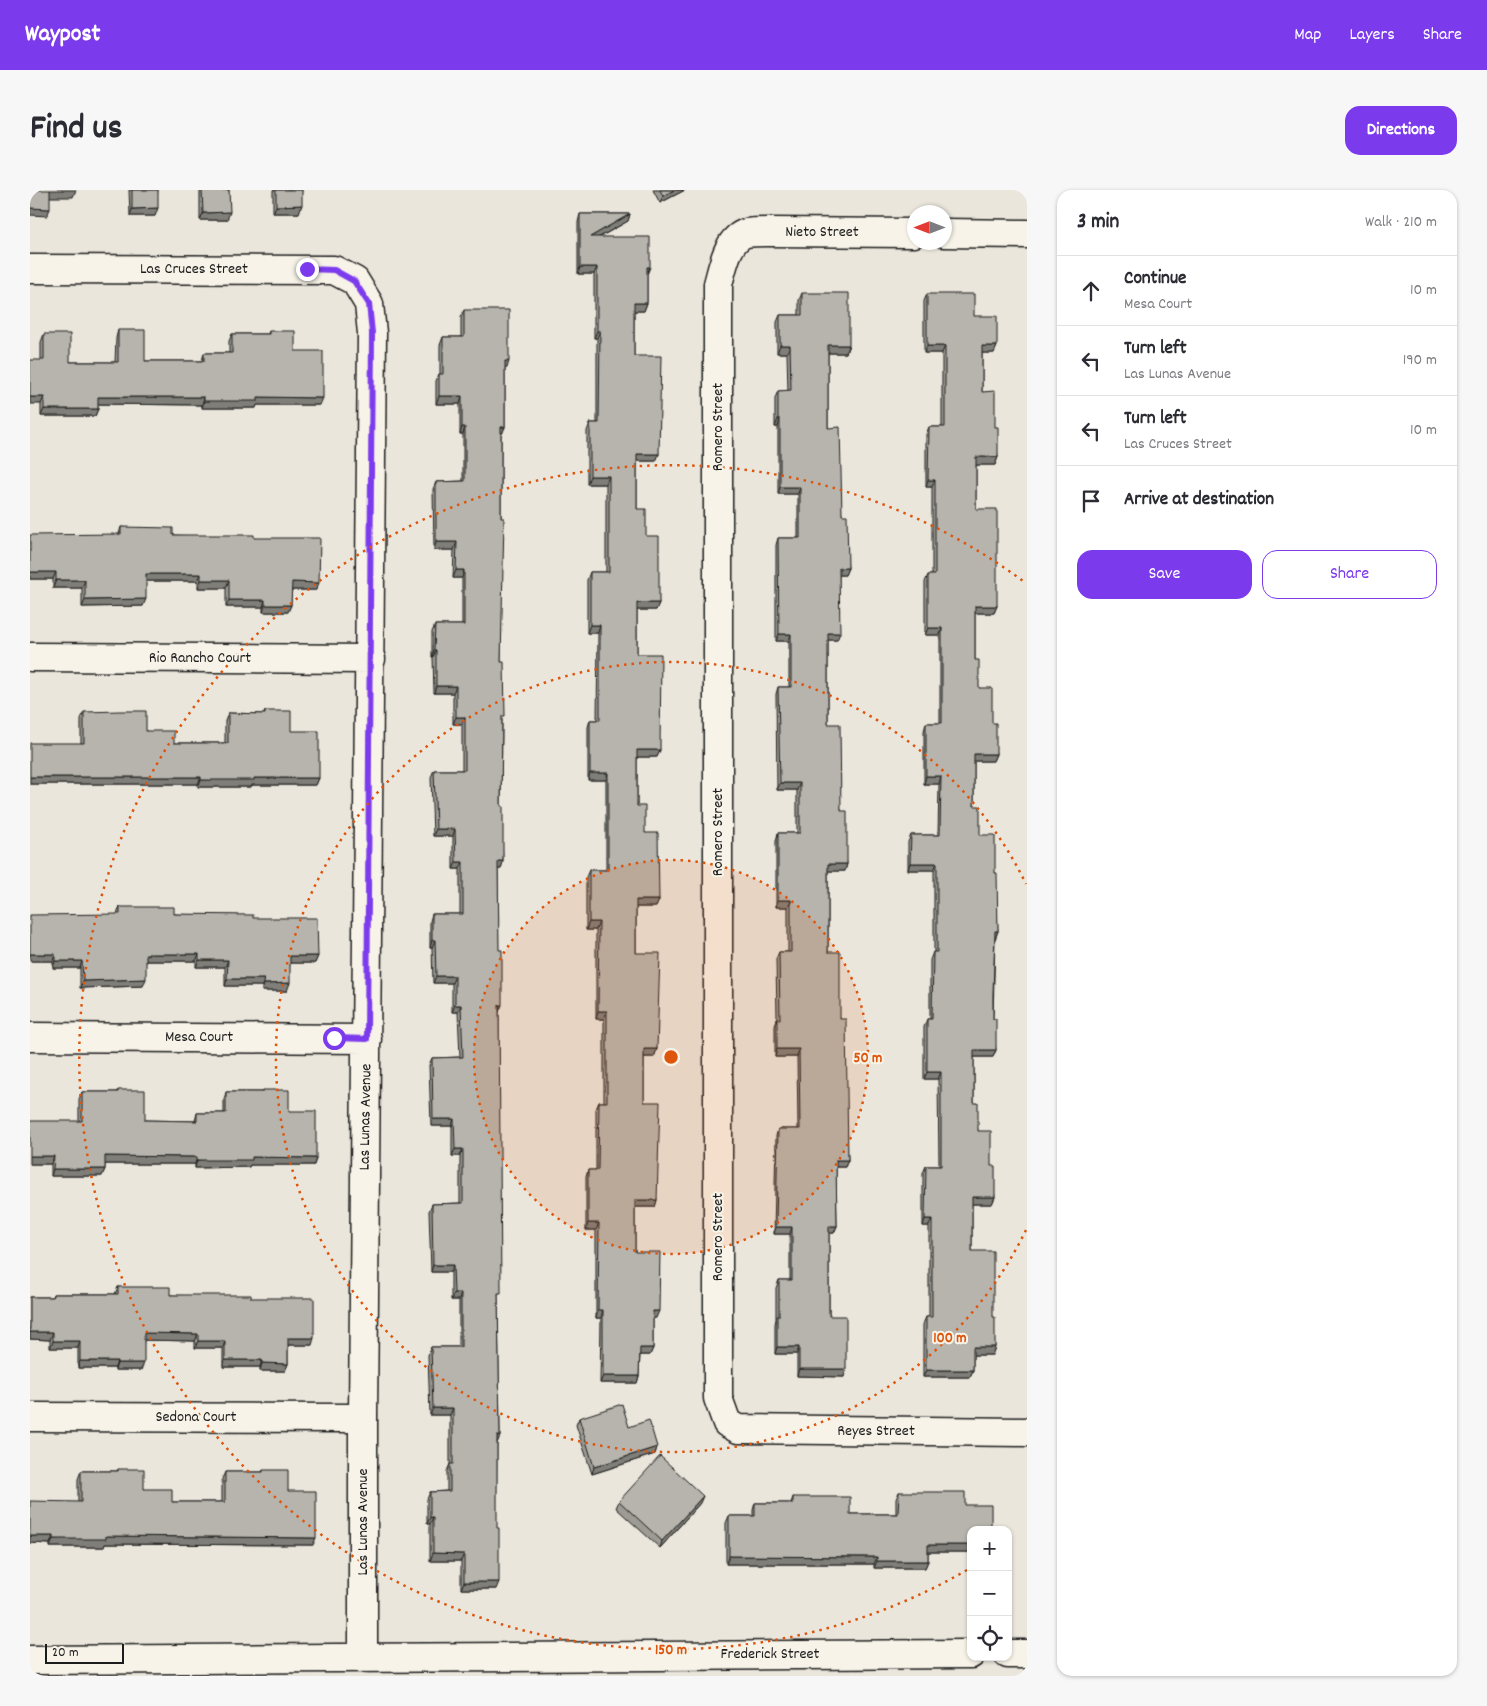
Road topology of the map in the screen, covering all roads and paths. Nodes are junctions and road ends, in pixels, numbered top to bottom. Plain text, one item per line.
1 (907, 233) edge
2 (952, 233) edge
3 (1027, 234) edge
4 (733, 243) joint
5 (30, 269) edge
6 (354, 281) joint
7 (30, 657) edge
8 (371, 659) junction
9 (30, 1036) edge
10 (367, 1039) junction
11 (30, 1416) edge
12 (363, 1418) junction
13 (727, 1423) joint
14 (1027, 1432) edge
15 (967, 1654) edge
16 (1012, 1654) edge
17 (1027, 1654) edge
18 (363, 1658) junction
19 (30, 1660) edge
20 (721, 1665) edge

1 - 4 street, Nieto Street
2 - 3 street
4 - 13 street, Romero Street
5 - 6 street, Las Cruces Street
6 - 8 street, Las Lunas Avenue
7 - 8 street, Rio Rancho Court
8 - 10 street, Las Lunas Avenue
9 - 10 street, Mesa Court
10 - 12 street, Las Lunas Avenue
11 - 12 street, Sedona Court
12 - 18 street, Las Lunas Avenue
13 - 14 street, Reyes Street
15 - 20 street, Frederick Street
16 - 17 street
18 - 19 street, Frederick Street
18 - 20 street, Frederick Street

